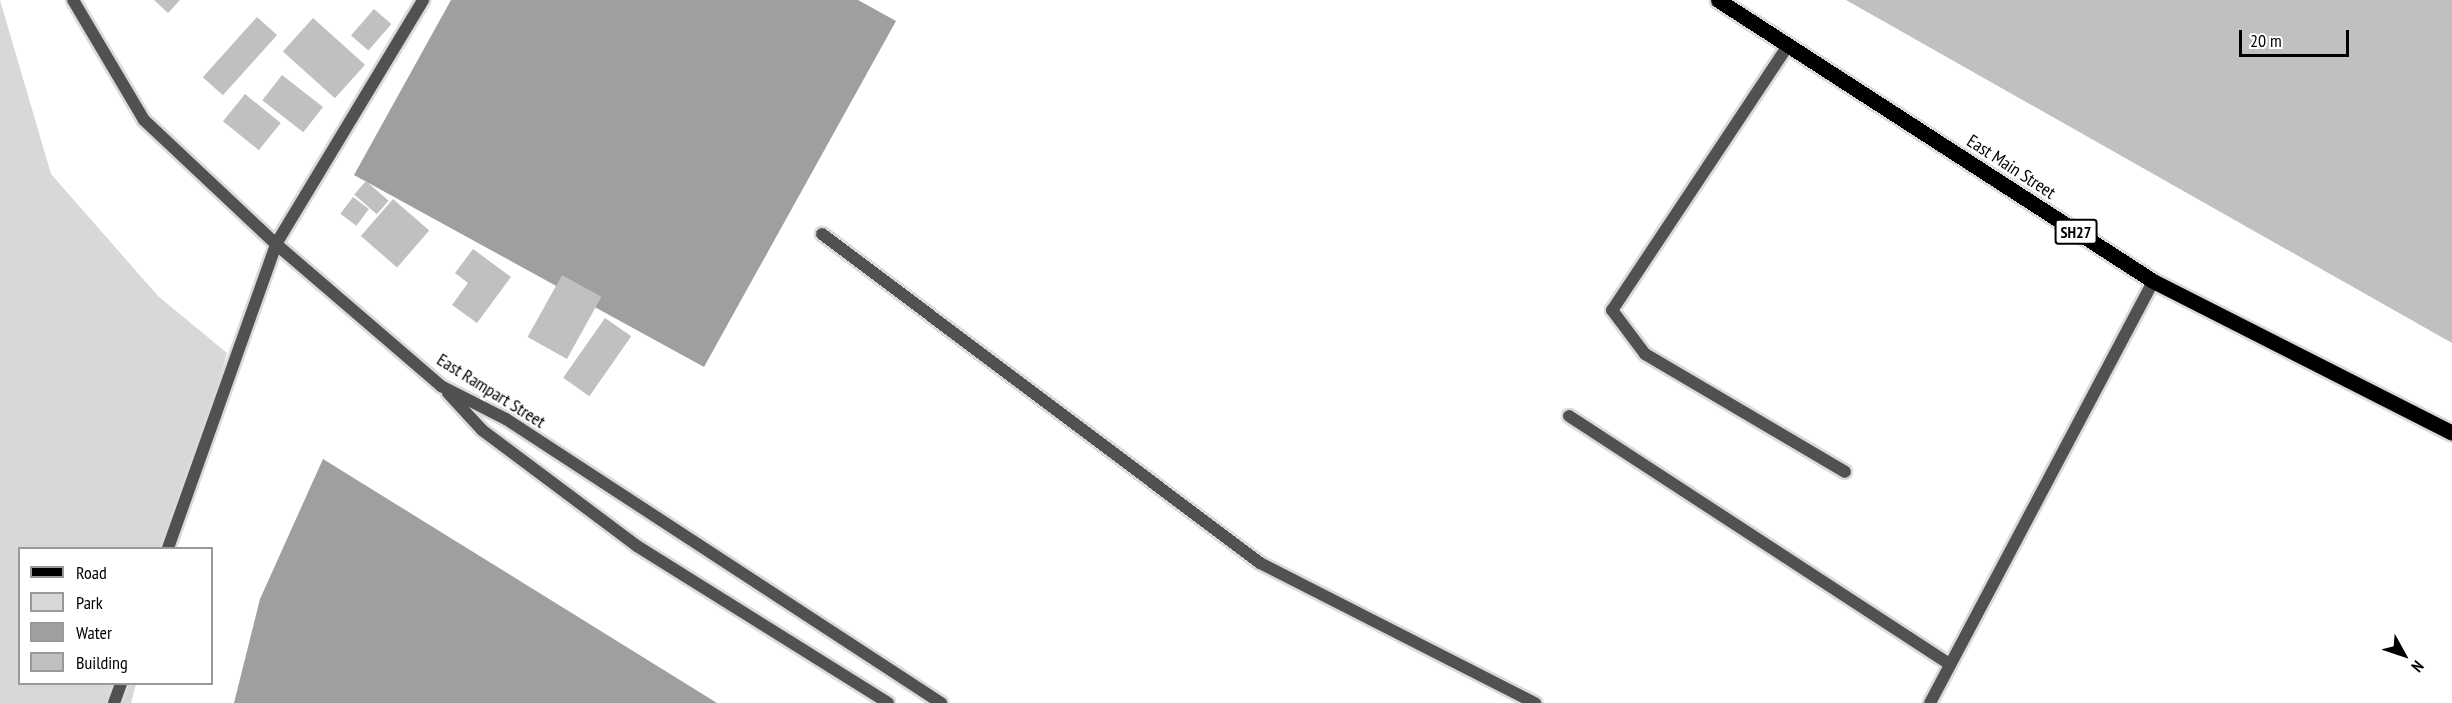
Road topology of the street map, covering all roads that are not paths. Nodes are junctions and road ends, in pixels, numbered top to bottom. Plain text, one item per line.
1 (74, 0) edge
2 (423, 0) edge
3 (1718, 0) edge
4 (1787, 47) junction
5 (822, 234) dead end
6 (276, 244) junction
7 (2153, 281) junction
8 (441, 386) junction
9 (1569, 416) dead end
10 (2452, 433) edge
11 (1845, 472) dead end
12 (169, 547) edge
13 (1950, 664) junction
14 (121, 685) edge
15 (114, 703) edge
16 (888, 703) edge
17 (941, 703) edge
18 (1535, 703) edge
19 (1930, 703) edge

1 - 6 street, East Rampart Street
2 - 6 street
3 - 4 main road, East Main Street / SH27
4 - 7 main road, East Main Street / SH27
4 - 11 street
5 - 18 street
6 - 8 street, East Rampart Street
6 - 12 street
7 - 10 main road, East Main Street / SH27
7 - 13 street
8 - 16 street
8 - 17 street, East Rampart Street
9 - 13 street
13 - 19 street
14 - 15 street

